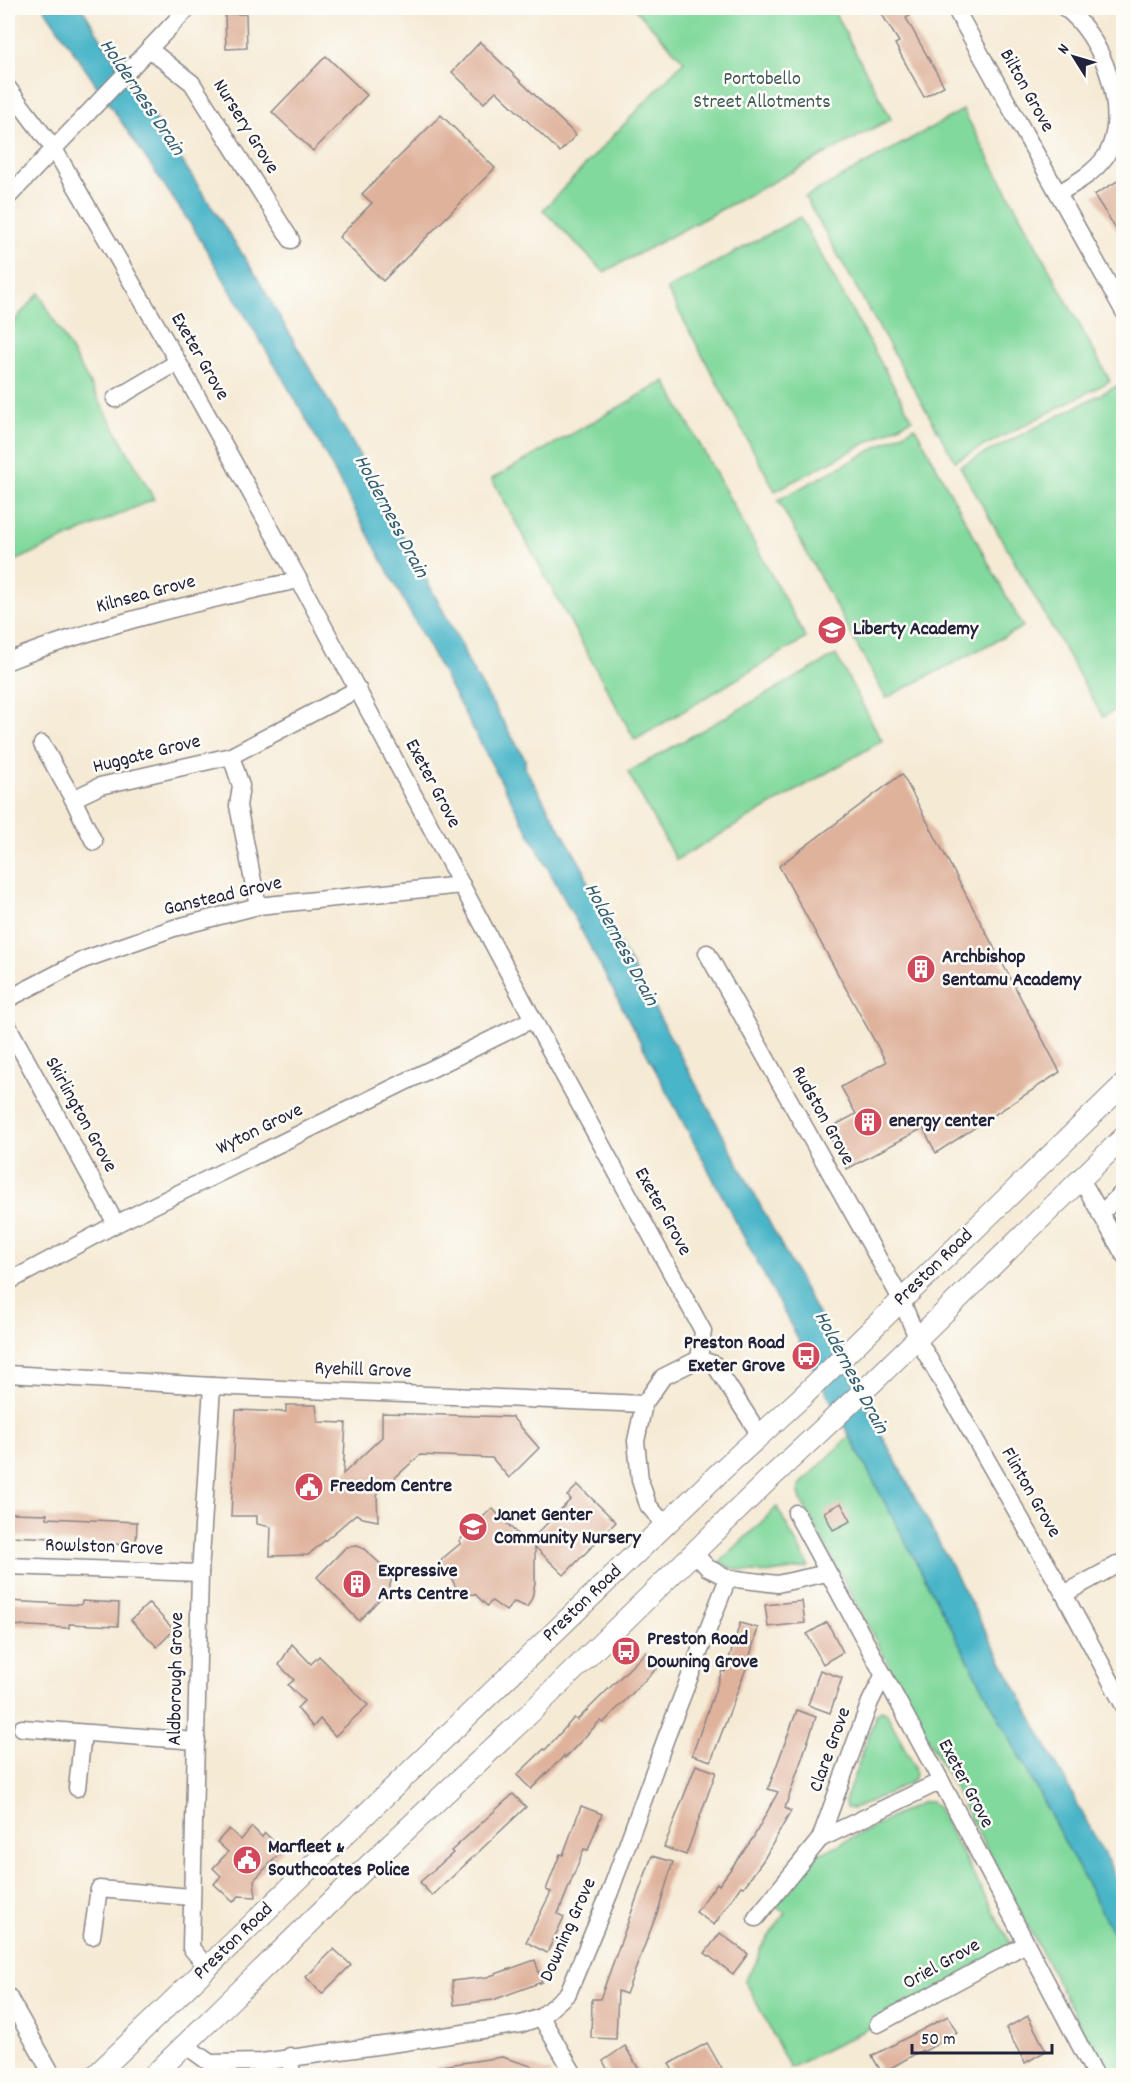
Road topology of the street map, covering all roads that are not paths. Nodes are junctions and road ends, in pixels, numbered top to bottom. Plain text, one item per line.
1 (188, 8) edge
2 (957, 8) edge
3 (1065, 8) edge
4 (149, 49) junction
5 (8, 88) edge
6 (54, 149) junction
7 (1059, 193) junction
8 (8, 197) edge
9 (291, 240) dead end
10 (1124, 312) edge
11 (178, 362) junction
12 (115, 399) dead end
13 (299, 580) junction
14 (8, 661) edge
15 (358, 689) junction
16 (42, 744) dead end
17 (231, 756) junction
18 (73, 799) junction
19 (94, 842) dead end
20 (462, 885) junction
21 (258, 906) junction
22 (707, 953) dead end
23 (8, 999) edge
24 (533, 1018) junction
25 (8, 1026) edge
26 (1124, 1084) edge
27 (1124, 1137) edge
28 (1081, 1179) junction
29 (1124, 1191) edge
30 (1100, 1214) junction
31 (116, 1224) junction
32 (1124, 1255) edge
33 (8, 1282) edge
34 (901, 1299) junction
35 (917, 1338) junction
36 (699, 1359) junction
37 (8, 1374) edge
38 (212, 1386) junction
39 (644, 1404) junction
40 (760, 1435) junction
41 (796, 1513) dead end
42 (665, 1525) junction
43 (694, 1554) junction
44 (1124, 1561) edge
45 (8, 1566) edge
46 (200, 1573) junction
47 (827, 1573) junction
48 (728, 1578) junction
49 (1064, 1594) junction
50 (883, 1676) junction
51 (1124, 1706) edge
52 (22, 1728) dead end
53 (83, 1733) junction
54 (197, 1741) junction
55 (941, 1781) junction
56 (77, 1788) dead end
57 (820, 1839) junction
58 (191, 1897) junction
59 (756, 1918) dead end
60 (92, 1936) dead end
61 (1026, 1944) junction
62 (207, 1967) junction
63 (8, 1996) edge
64 (541, 2017) junction
65 (878, 2024) dead end
66 (185, 2045) junction
67 (290, 2056) junction
68 (53, 2076) edge
69 (96, 2076) edge
70 (153, 2076) edge
71 (292, 2076) edge
72 (575, 2076) edge
73 (1096, 2076) edge

1 - 4 street
2 - 7 street, Bilton Grove
3 - 7 street
4 - 6 street
4 - 9 street, Nursery Grove
5 - 6 street, Exeter Grove
6 - 8 street
6 - 11 street, Exeter Grove
7 - 10 street, Bilton Grove
11 - 12 street
11 - 13 street, Exeter Grove
13 - 14 street, Kilnsea Grove
13 - 15 street, Exeter Grove
15 - 17 street, Huggate Grove
15 - 20 street, Exeter Grove
16 - 18 street
17 - 18 street, Huggate Grove
17 - 21 street, Huggate Grove
18 - 19 street
20 - 21 street, Ganstead Grove
20 - 24 street, Exeter Grove
21 - 23 street, Ganstead Grove
22 - 34 street, Rudston Grove
24 - 31 street, Wyton Grove
24 - 36 street, Exeter Grove
25 - 31 street, Skirlington Grove
26 - 34 street, Preston Road
27 - 28 street, Preston Road
28 - 30 street
28 - 35 street, Preston Road
29 - 30 street
30 - 32 street
31 - 33 street, Wyton Grove
34 - 35 street, Flinton Grove
34 - 40 street, Preston Road
35 - 43 street, Preston Road
35 - 49 street, Flinton Grove
36 - 39 street
36 - 40 street
37 - 38 street, Ryehill Grove
38 - 39 street, Ryehill Grove
38 - 46 street, Aldborough Grove
39 - 42 street
40 - 42 street, Preston Road
41 - 47 street, Exeter Grove
42 - 62 street, Preston Road
43 - 48 street
43 - 66 street, Preston Road
44 - 49 street
45 - 46 street, Rowlston Grove
46 - 54 street, Aldborough Grove
47 - 48 street
47 - 50 street, Exeter Grove
48 - 64 street, Downing Grove
49 - 51 street, Flinton Grove
50 - 55 street, Exeter Grove
50 - 57 street, Clare Grove
52 - 53 street
53 - 54 street
53 - 56 street
54 - 58 street, Aldborough Grove
55 - 57 street, Clare Grove
55 - 61 street, Exeter Grove
57 - 59 street, Clare Grove
58 - 60 street
58 - 62 street, Aldborough Grove
61 - 65 street, Oriel Grove
61 - 73 street, Exeter Grove
62 - 69 street, Preston Road
63 - 68 street
64 - 67 street, Downing Grove
64 - 72 street
66 - 67 street, Downing Grove
66 - 70 street, Preston Road
67 - 71 street

